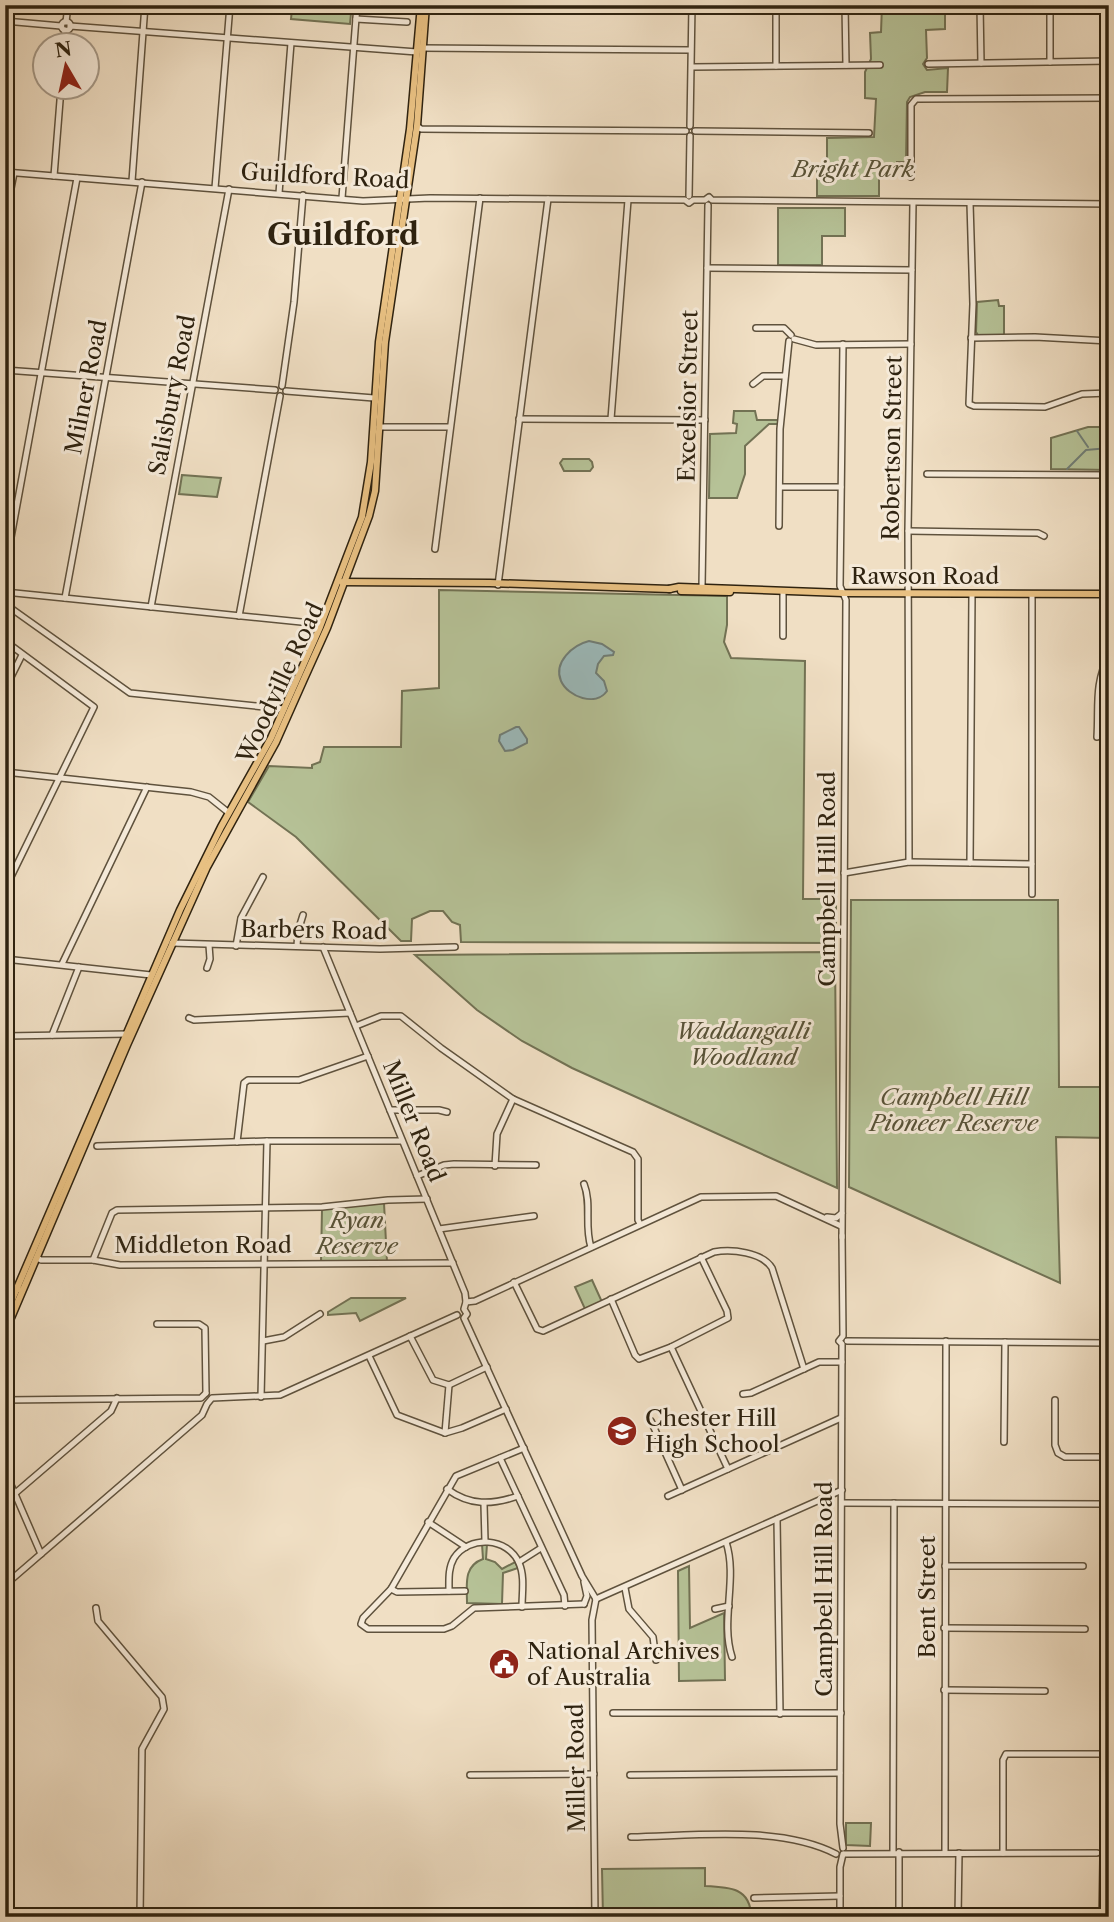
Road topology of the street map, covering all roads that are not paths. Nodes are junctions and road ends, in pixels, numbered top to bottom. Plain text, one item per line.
1 (68, 5) edge
2 (145, 5) edge
3 (230, 5) edge
4 (357, 5) edge
5 (424, 5) edge
6 (692, 5) edge
7 (776, 5) edge
8 (845, 5) edge
9 (980, 5) edge
10 (1049, 5) edge
11 (356, 19) junction
12 (5, 21) edge
13 (407, 22) dead end
14 (66, 26) junction
15 (65, 32) edge
16 (144, 32) junction
17 (228, 38) junction
18 (291, 43) junction
19 (354, 47) junction
20 (420, 50) junction
21 (690, 50) junction
22 (1109, 61) edge
23 (1050, 62) junction
24 (981, 63) junction
25 (929, 64) dead end
26 (846, 65) junction
27 (880, 65) dead end
28 (776, 66) junction
29 (693, 67) junction
30 (1109, 98) edge
31 (60, 102) edge
32 (417, 126) junction
33 (690, 131) junction
34 (869, 133) dead end
35 (5, 172) edge
36 (14, 173) junction
37 (54, 176) junction
38 (911, 177) dead end
39 (77, 178) junction
40 (132, 181) junction
41 (142, 182) junction
42 (215, 188) junction
43 (229, 189) junction
44 (279, 193) junction
45 (303, 195) junction
46 (342, 198) junction
47 (480, 198) junction
48 (548, 199) junction
49 (689, 199) junction
50 (404, 200) junction
51 (628, 200) junction
52 (708, 202) junction
53 (914, 202) junction
54 (970, 203) junction
55 (1109, 204) edge
56 (5, 219) edge
57 (708, 268) junction
58 (912, 270) junction
59 (756, 328) dead end
60 (792, 338) junction
61 (971, 338) junction
62 (1109, 341) edge
63 (843, 344) junction
64 (911, 344) junction
65 (5, 370) edge
66 (42, 373) junction
67 (785, 376) junction
68 (105, 378) junction
69 (192, 384) junction
70 (753, 384) dead end
71 (284, 389) junction
72 (278, 393) junction
73 (1109, 393) edge
74 (374, 398) junction
75 (519, 419) junction
76 (611, 419) junction
77 (705, 420) junction
78 (379, 427) junction
79 (450, 427) junction
80 (927, 474) dead end
81 (1109, 475) edge
82 (780, 487) junction
83 (841, 487) junction
84 (779, 526) dead end
85 (908, 531) junction
86 (1044, 536) dead end
87 (435, 548) dead end
88 (5, 570) edge
89 (341, 582) junction
90 (498, 584) junction
91 (702, 587) junction
92 (669, 589) junction
93 (740, 590) junction
94 (684, 591) junction
95 (783, 591) junction
96 (5, 592) edge
97 (727, 592) junction
98 (843, 593) junction
99 (909, 593) junction
100 (972, 594) junction
101 (1032, 594) junction
102 (1109, 594) edge
103 (65, 598) junction
104 (5, 604) edge
105 (151, 607) junction
106 (239, 616) junction
107 (321, 624) junction
108 (783, 636) dead end
109 (5, 641) edge
110 (22, 654) junction
111 (1109, 656) edge
112 (5, 689) edge
113 (1099, 705) junction
114 (1109, 707) edge
115 (284, 709) junction
116 (1097, 737) dead end
117 (5, 772) edge
118 (59, 778) junction
119 (147, 787) junction
120 (244, 791) junction
121 (233, 810) junction
122 (909, 863) junction
123 (970, 863) junction
124 (1032, 864) junction
125 (844, 873) junction
126 (263, 877) dead end
127 (5, 889) edge
128 (1032, 894) dead end
129 (303, 915) dead end
130 (172, 943) junction
131 (209, 946) junction
132 (236, 946) junction
133 (298, 946) junction
134 (323, 947) junction
135 (455, 947) dead end
136 (5, 959) edge
137 (62, 964) junction
138 (79, 967) junction
139 (207, 968) dead end
140 (151, 975) junction
141 (350, 1013) junction
142 (189, 1018) dead end
143 (356, 1026) junction
144 (52, 1035) junction
145 (129, 1035) junction
146 (5, 1036) edge
147 (368, 1056) junction
148 (513, 1099) junction
149 (390, 1110) junction
150 (447, 1112) dead end
151 (267, 1141) junction
152 (402, 1141) junction
153 (237, 1142) junction
154 (97, 1146) dead end
155 (536, 1165) dead end
156 (495, 1166) junction
157 (417, 1176) junction
158 (584, 1184) dead end
159 (427, 1199) junction
160 (267, 1206) junction
161 (843, 1207) junction
162 (534, 1216) dead end
163 (824, 1217) junction
164 (640, 1224) junction
165 (841, 1226) junction
166 (439, 1229) junction
167 (842, 1238) junction
168 (591, 1247) junction
169 (702, 1257) junction
170 (37, 1258) junction
171 (93, 1260) junction
172 (265, 1263) junction
173 (453, 1263) junction
174 (514, 1282) junction
175 (5, 1288) edge
176 (20, 1290) junction
177 (611, 1298) junction
178 (465, 1306) junction
179 (320, 1314) dead end
180 (457, 1315) junction
181 (5, 1316) edge
182 (464, 1318) junction
183 (157, 1324) dead end
184 (5, 1332) edge
185 (410, 1336) junction
186 (844, 1340) junction
187 (263, 1341) junction
188 (946, 1341) junction
189 (1005, 1342) junction
190 (1107, 1342) edge
191 (671, 1347) junction
192 (369, 1356) junction
193 (842, 1362) junction
194 (487, 1367) junction
195 (804, 1369) junction
196 (449, 1385) junction
197 (743, 1394) dead end
198 (204, 1396) junction
199 (261, 1397) junction
200 (117, 1398) junction
201 (5, 1399) edge
202 (1055, 1400) dead end
203 (209, 1401) junction
204 (506, 1409) junction
205 (841, 1418) junction
206 (651, 1421) dead end
207 (445, 1433) junction
208 (1004, 1442) dead end
209 (524, 1448) junction
210 (1104, 1457) junction
211 (500, 1458) junction
212 (728, 1469) junction
213 (5, 1471) edge
214 (447, 1489) junction
215 (682, 1490) junction
216 (842, 1490) junction
217 (15, 1493) junction
218 (518, 1496) junction
219 (668, 1496) dead end
220 (5, 1502) edge
221 (842, 1503) junction
222 (894, 1503) junction
223 (946, 1503) junction
224 (484, 1504) junction
225 (1104, 1504) junction
226 (777, 1519) junction
227 (428, 1522) junction
228 (485, 1541) junction
229 (726, 1542) junction
230 (466, 1547) junction
231 (541, 1548) junction
232 (41, 1554) junction
233 (519, 1562) junction
234 (944, 1566) junction
235 (1083, 1566) dead end
236 (1106, 1567) edge
237 (5, 1585) edge
238 (625, 1588) junction
239 (391, 1589) junction
240 (449, 1591) junction
241 (465, 1591) dead end
242 (590, 1601) junction
243 (565, 1606) junction
244 (729, 1606) junction
245 (522, 1607) junction
246 (96, 1608) dead end
247 (715, 1609) dead end
248 (944, 1628) junction
249 (1106, 1628) edge
250 (1085, 1629) dead end
251 (732, 1657) dead end
252 (656, 1660) dead end
253 (1106, 1686) edge
254 (944, 1690) junction
255 (1045, 1691) dead end
256 (613, 1713) dead end
257 (841, 1713) junction
258 (780, 1714) junction
259 (1105, 1749) edge
260 (840, 1773) junction
261 (594, 1774) junction
262 (470, 1775) dead end
263 (630, 1775) dead end
264 (1106, 1791) edge
265 (631, 1837) dead end
266 (1103, 1848) junction
267 (840, 1851) junction
268 (896, 1852) junction
269 (945, 1852) junction
270 (959, 1853) junction
271 (1003, 1853) junction
272 (1097, 1853) junction
273 (1103, 1859) junction
274 (840, 1896) junction
275 (754, 1898) dead end
276 (140, 1917) edge
277 (595, 1917) edge
278 (839, 1917) edge
279 (899, 1917) edge
280 (958, 1917) edge
281 (1102, 1917) edge

1 - 14 street
2 - 16 street
3 - 17 street
4 - 11 street
5 - 20 main road, Woodville Road
6 - 21 street
7 - 28 street
8 - 26 street
9 - 24 street
10 - 23 street
11 - 13 street
11 - 19 street
12 - 14 street
14 - 15 street
14 - 16 street
16 - 17 street
16 - 40 street
17 - 18 street
17 - 42 street
18 - 19 street
18 - 44 street
19 - 20 street
19 - 46 street
20 - 21 street
20 - 32 main road, Woodville Road
20 - 50 main road, Woodville Road
21 - 29 street
22 - 23 street
23 - 24 street
24 - 25 street
26 - 27 street
26 - 28 street
28 - 29 street
29 - 33 street
30 - 38 street
31 - 37 street
32 - 33 street
32 - 50 main road, Woodville Road
33 - 34 street
33 - 49 street
35 - 36 street, Guildford Road
36 - 37 street, Guildford Road
36 - 56 street
37 - 39 street, Guildford Road
39 - 40 street, Guildford Road
39 - 66 street
40 - 41 street, Guildford Road
41 - 42 street, Guildford Road
41 - 68 street, Milner Road
42 - 43 street, Guildford Road
43 - 44 street, Guildford Road
43 - 69 street, Salisbury Road
44 - 45 street, Guildford Road
45 - 46 street, Guildford Road
45 - 71 street
46 - 50 street, Guildford Road
47 - 48 street, Guildford Road
47 - 50 street, Guildford Road
47 - 79 street
48 - 51 street, Guildford Road
48 - 75 street
49 - 51 street, Guildford Road
49 - 52 street, Guildford Road
50 - 74 main road, Woodville Road
50 - 78 main road, Woodville Road
51 - 76 street
52 - 53 street, Guildford Road
52 - 57 street, Excelsior Street
53 - 54 street, Guildford Road
53 - 58 street, Robertson Street
54 - 55 street, Guildford Road
54 - 61 street
57 - 58 street
57 - 77 street, Excelsior Street
58 - 64 street, Robertson Street
59 - 60 street
60 - 63 street
60 - 67 street
61 - 62 street
61 - 73 street
63 - 64 street
63 - 83 street, Campbell Hill Road
64 - 85 street, Robertson Street
65 - 66 street
66 - 68 street
66 - 88 street
67 - 70 street
67 - 82 street
68 - 69 street
68 - 103 street, Milner Road
69 - 72 street
69 - 105 street, Salisbury Road
71 - 72 street
71 - 74 street
72 - 106 street
74 - 89 main road, Woodville Road
75 - 76 street
75 - 90 street
76 - 77 street
77 - 91 street, Excelsior Street
78 - 79 street
78 - 89 main road, Woodville Road
79 - 87 street
80 - 81 street
82 - 83 street
82 - 84 street
83 - 98 street, Campbell Hill Road
85 - 86 street
85 - 99 street, Robertson Street
89 - 90 main road, Rawson Road
89 - 107 main road, Woodville Road
89 - 120 main road, Woodville Road
90 - 92 main road, Rawson Road
91 - 92 main road, Rawson Road
91 - 93 main road, Rawson Road
91 - 94 main road
91 - 97 main road
92 - 94 main road, Rawson Road
93 - 95 main road, Rawson Road
93 - 97 main road, Rawson Road
94 - 97 main road, Rawson Road
95 - 98 main road, Rawson Road
95 - 108 street
96 - 103 street
98 - 99 main road, Rawson Road
98 - 125 street, Campbell Hill Road
99 - 100 main road, Rawson Road
99 - 122 street, Robertson Street
100 - 101 main road, Rawson Road
100 - 123 street
101 - 102 main road, Rawson Road
101 - 124 street
103 - 105 street
104 - 115 street
105 - 106 street
106 - 107 street
107 - 115 main road, Woodville Road
109 - 110 street
110 - 112 street
110 - 118 street
111 - 113 street
113 - 114 street
113 - 116 street
115 - 120 main road, Woodville Road
117 - 118 street
118 - 119 street
118 - 127 street
119 - 121 street
119 - 137 street
120 - 121 main road, Woodville Road
121 - 130 main road, Woodville Road
121 - 140 main road, Woodville Road
122 - 123 street
122 - 125 street
123 - 124 street
124 - 128 street
125 - 161 street, Campbell Hill Road
126 - 132 street
129 - 133 street
130 - 131 street, Barbers Road
130 - 145 main road, Woodville Road
131 - 132 street, Barbers Road
131 - 139 street
132 - 133 street, Barbers Road
133 - 134 street, Barbers Road
134 - 135 street, Barbers Road
134 - 141 street, Miller Road
136 - 137 street
137 - 138 street
138 - 140 street
138 - 144 street
140 - 145 main road, Woodville Road
141 - 142 street
141 - 143 street, Miller Road
143 - 147 street, Miller Road
143 - 148 street
144 - 145 street
144 - 146 street
145 - 170 main road, Woodville Road
145 - 176 main road, Woodville Road
147 - 149 street, Miller Road
147 - 153 street
148 - 156 street
148 - 164 street
149 - 150 street
149 - 152 street, Miller Road
151 - 152 street
151 - 153 street
151 - 160 street
152 - 157 street, Miller Road
153 - 154 street
155 - 156 street
156 - 157 street
157 - 159 street, Miller Road
158 - 168 street
159 - 160 street
159 - 166 street, Miller Road
160 - 171 street
160 - 172 street
161 - 163 street
161 - 165 street, Campbell Hill Road
161 - 167 street, Campbell Hill Road
162 - 166 street
163 - 164 street
163 - 165 street
164 - 168 street
165 - 167 street, Campbell Hill Road
166 - 173 street, Miller Road
167 - 186 street, Campbell Hill Road
168 - 174 street
169 - 177 street
169 - 191 street
169 - 195 street
170 - 171 street, Middleton Road
170 - 176 main road, Woodville Road
171 - 172 street, Middleton Road
172 - 173 street, Middleton Road
172 - 187 street
173 - 178 street, Miller Road
174 - 177 street
174 - 178 street
175 - 176 main road
176 - 181 main road, Woodville Road
176 - 184 main road, Woodville Road
177 - 191 street
178 - 180 street
178 - 182 street, Miller Road
179 - 187 street
180 - 182 street
180 - 185 street
182 - 194 street
183 - 198 street
185 - 192 street
185 - 196 street
186 - 188 street
186 - 193 street, Campbell Hill Road
187 - 199 street
188 - 189 street
188 - 223 street, Bent Street
189 - 190 street
189 - 208 street
190 - 210 street
191 - 212 street
192 - 199 street
192 - 207 street
193 - 195 street
193 - 205 street, Campbell Hill Road
194 - 196 street
194 - 204 street
195 - 197 street
196 - 207 street
198 - 200 street
198 - 203 street
199 - 203 street
200 - 201 street
200 - 217 street
202 - 210 street
203 - 232 street
204 - 207 street
204 - 209 street
205 - 212 street
205 - 216 street, Campbell Hill Road
206 - 215 street
209 - 211 street
209 - 242 street
210 - 225 street
211 - 214 street
211 - 218 street
212 - 215 street
213 - 217 street
214 - 224 street
214 - 227 street
215 - 219 street
216 - 221 street, Campbell Hill Road
216 - 226 street
217 - 220 street
217 - 232 street
218 - 224 street
218 - 231 street
221 - 222 street
221 - 257 street, Campbell Hill Road
222 - 223 street
222 - 268 street
223 - 225 street
223 - 234 street, Bent Street
224 - 228 street
225 - 236 street
226 - 229 street
226 - 258 street
227 - 230 street
227 - 239 street
228 - 230 street
228 - 233 street
229 - 238 street
229 - 244 street
230 - 240 street
231 - 233 street
231 - 243 street
232 - 237 street
233 - 245 street
234 - 235 street
234 - 248 street, Bent Street
236 - 249 street
238 - 242 street
238 - 252 street
239 - 240 street
239 - 245 street
240 - 241 street
242 - 243 street
242 - 261 street, Miller Road
243 - 245 street
244 - 247 street
244 - 251 street
246 - 276 street
248 - 250 street
248 - 254 street, Bent Street
249 - 253 street
253 - 259 street
254 - 255 street
254 - 269 street, Bent Street
256 - 258 street
257 - 258 street
257 - 260 street, Campbell Hill Road
259 - 264 street
259 - 271 street
260 - 263 street
260 - 267 street, Campbell Hill Road
261 - 262 street
261 - 277 street, Miller Road
264 - 266 street
265 - 267 street
266 - 272 street
266 - 273 street
267 - 268 street
267 - 274 street, Campbell Hill Road
268 - 269 street
268 - 279 street
269 - 270 street
270 - 271 street
270 - 280 street
271 - 272 street
272 - 273 street
273 - 281 street
274 - 275 street
274 - 278 street, Campbell Hill Road

